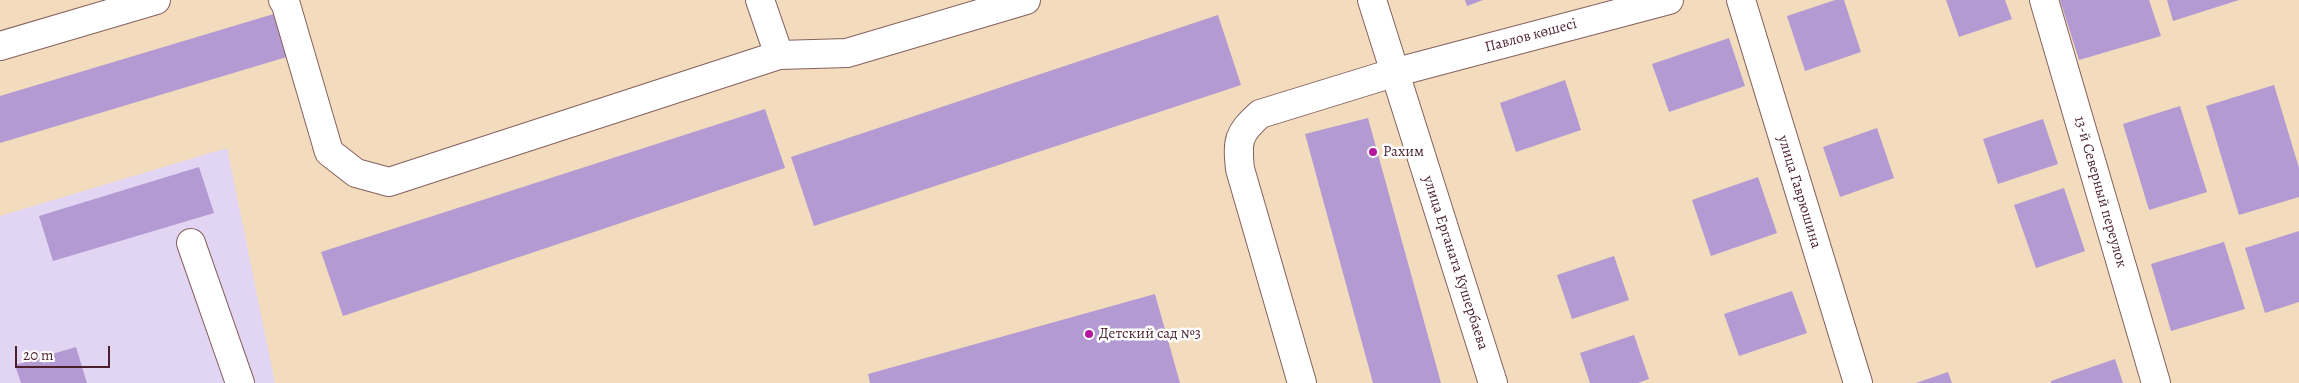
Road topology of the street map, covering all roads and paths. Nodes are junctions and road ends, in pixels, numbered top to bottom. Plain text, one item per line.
1 (156, 0) edge
2 (283, 0) edge
3 (760, 0) edge
4 (1026, 0) edge
5 (1372, 0) edge
6 (1669, 0) edge
7 (1741, 0) edge
8 (2044, 0) edge
9 (0, 46) edge
10 (778, 55) junction
11 (1393, 72) junction
12 (191, 244) dead end
13 (240, 383) edge
14 (1302, 383) edge
15 (1493, 383) edge
16 (1858, 383) edge
17 (2156, 383) edge

1 - 9 street
2 - 10 street
3 - 10 street
4 - 10 street
5 - 11 street, улица Ерганата Кушербаева
6 - 11 street, Павлов көшесі
7 - 16 street, улица Гаврюшина
8 - 17 street, 13-й Северный переулок
11 - 14 street, Павлов көшесі
11 - 15 street, улица Ерганата Кушербаева
12 - 13 street

